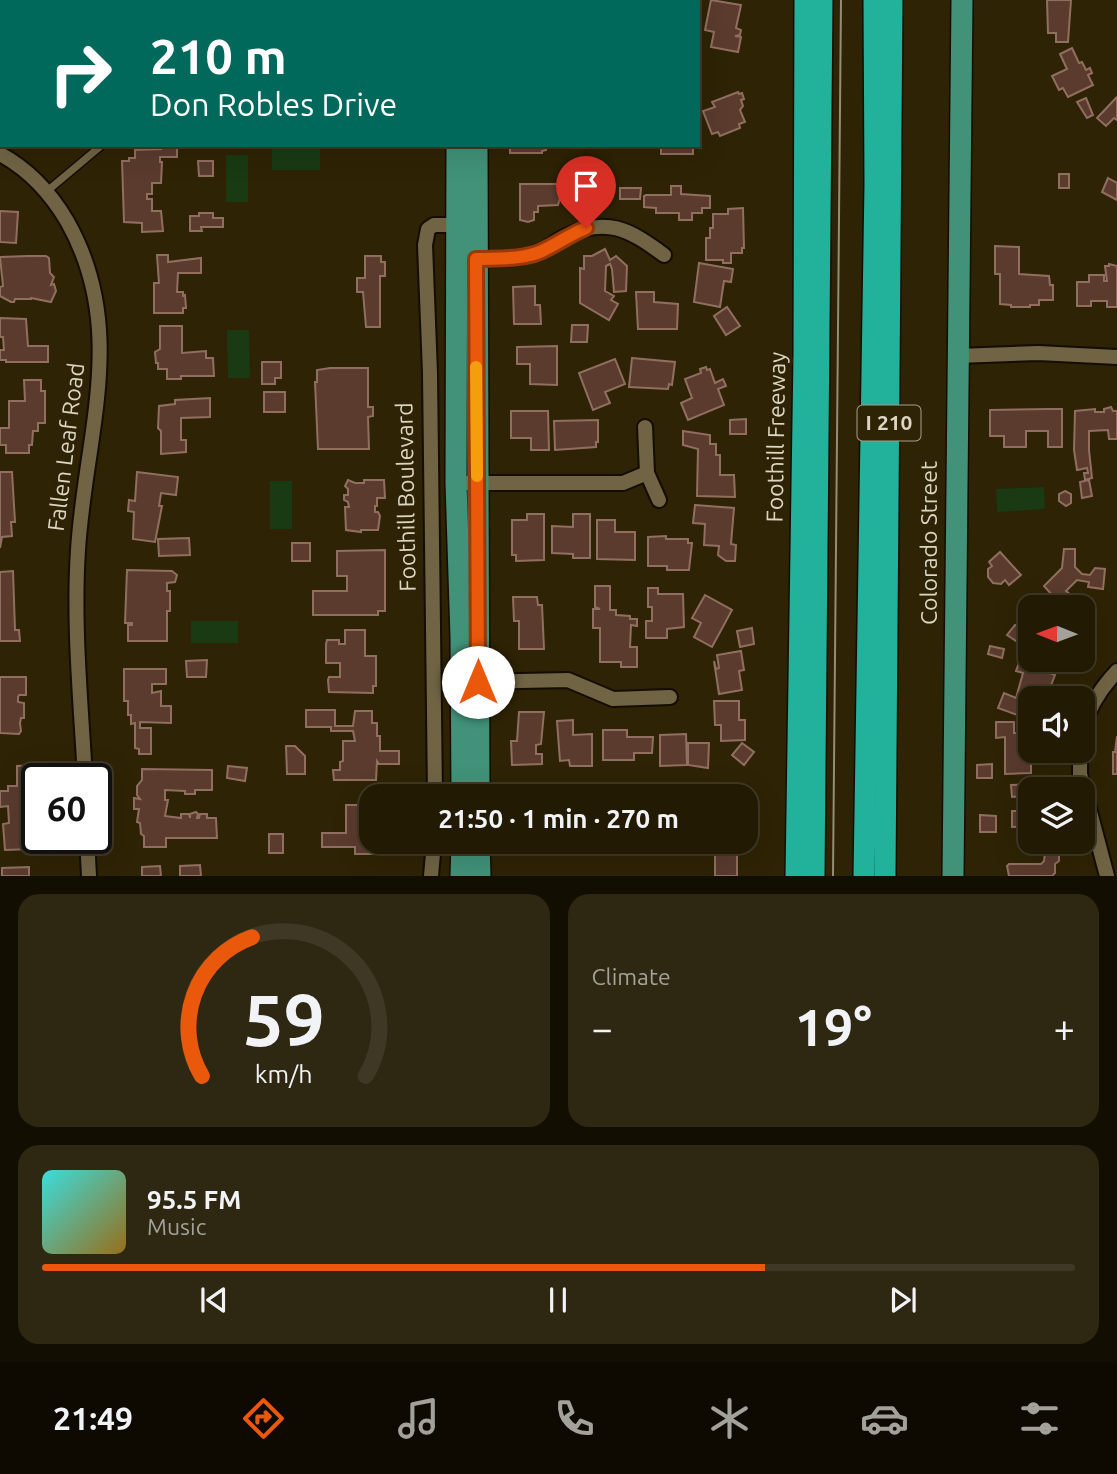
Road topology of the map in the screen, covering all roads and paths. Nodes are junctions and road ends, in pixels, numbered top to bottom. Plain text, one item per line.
1 (790, 0) edge
2 (805, 0) edge
3 (822, 0) edge
4 (874, 0) edge
5 (892, 0) edge
6 (962, 0) edge
7 (804, 71) junction
8 (100, 147) edge
9 (457, 147) edge
10 (477, 147) edge
11 (0, 154) edge
12 (45, 192) junction
13 (467, 225) junction
14 (664, 255) dead end
15 (466, 258) junction
16 (957, 355) junction
17 (1117, 357) edge
18 (645, 427) dead end
19 (647, 474) junction
20 (467, 483) junction
21 (659, 500) dead end
22 (1117, 671) edge
23 (470, 682) junction
24 (670, 696) dead end
25 (1095, 700) edge
26 (84, 763) edge
27 (1080, 763) edge
28 (435, 784) edge
29 (463, 784) edge
30 (478, 784) edge
31 (88, 854) edge
32 (433, 854) edge
33 (462, 854) edge
34 (479, 854) edge
35 (89, 876) edge
36 (431, 876) edge
37 (461, 876) edge
38 (480, 876) edge
39 (796, 876) edge
40 (814, 876) edge
41 (864, 876) edge
42 (886, 876) edge
43 (953, 876) edge
44 (1107, 876) edge

1 - 7 highway
2 - 7 highway, Foothill Freeway
3 - 40 highway
4 - 41 highway
5 - 42 highway, I 210
6 - 16 main road, Colorado Street
7 - 39 highway, Foothill Freeway
8 - 12 lane
9 - 13 main road
10 - 13 main road
11 - 12 street, Fallen Leaf Road
12 - 26 street, Fallen Leaf Road
13 - 15 main road
13 - 28 street, Foothill Boulevard
14 - 15 street
15 - 20 main road
16 - 17 street
16 - 43 main road, Colorado Street
18 - 19 street
19 - 20 street
19 - 21 street
20 - 23 main road
22 - 25 street
23 - 24 street
23 - 29 main road
23 - 30 main road
27 - 44 street
31 - 35 street
32 - 36 street
33 - 37 main road
34 - 38 main road

